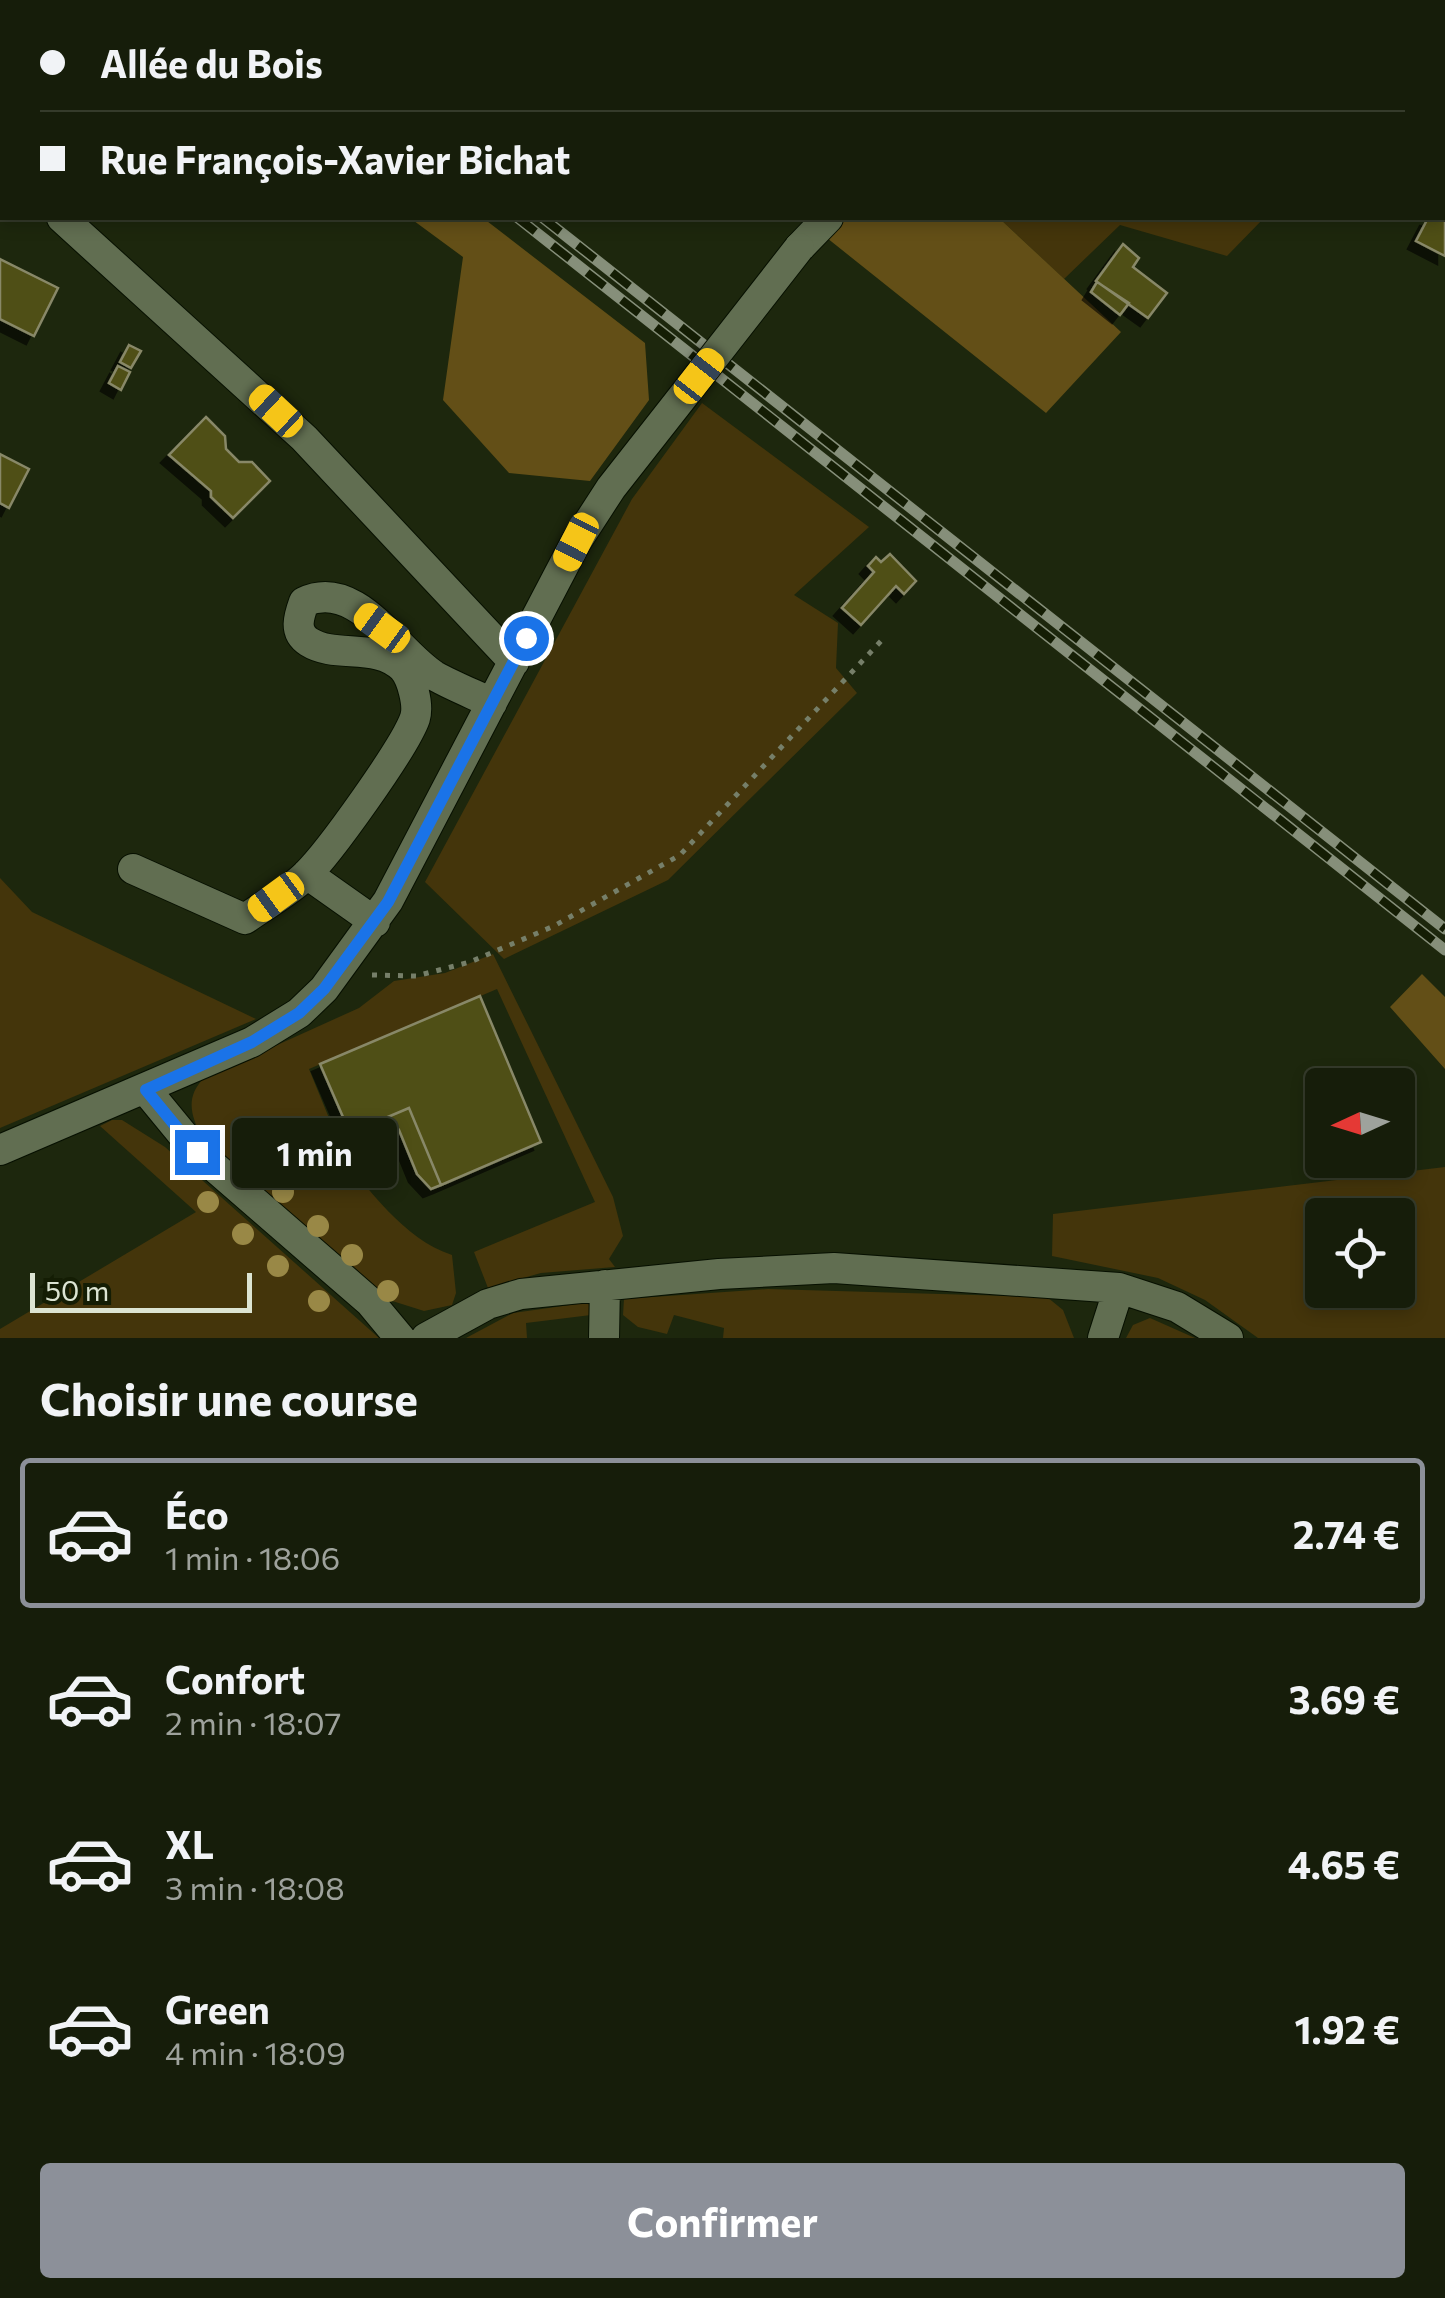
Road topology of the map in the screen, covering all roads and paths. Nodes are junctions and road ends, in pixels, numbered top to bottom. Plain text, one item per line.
1 (64, 220) edge
2 (826, 220) edge
3 (882, 640) dead end
4 (514, 662) junction
5 (492, 703) junction
6 (133, 870) dead end
7 (307, 874) junction
8 (382, 912) junction
9 (348, 961) junction
10 (146, 1090) junction
11 (0, 1150) edge
12 (605, 1284) junction
13 (1119, 1288) junction
14 (400, 1338) edge
15 (426, 1338) edge
16 (604, 1338) edge
17 (1103, 1338) edge
18 (1228, 1338) edge

1 - 4 street
2 - 4 street, bridge
3 - 9 path
4 - 5 street
5 - 7 street
5 - 8 street
6 - 7 street
7 - 8 street
8 - 9 street
9 - 10 street
10 - 11 street
10 - 14 street
12 - 13 street
12 - 15 street
12 - 16 street
13 - 17 street
13 - 18 street

